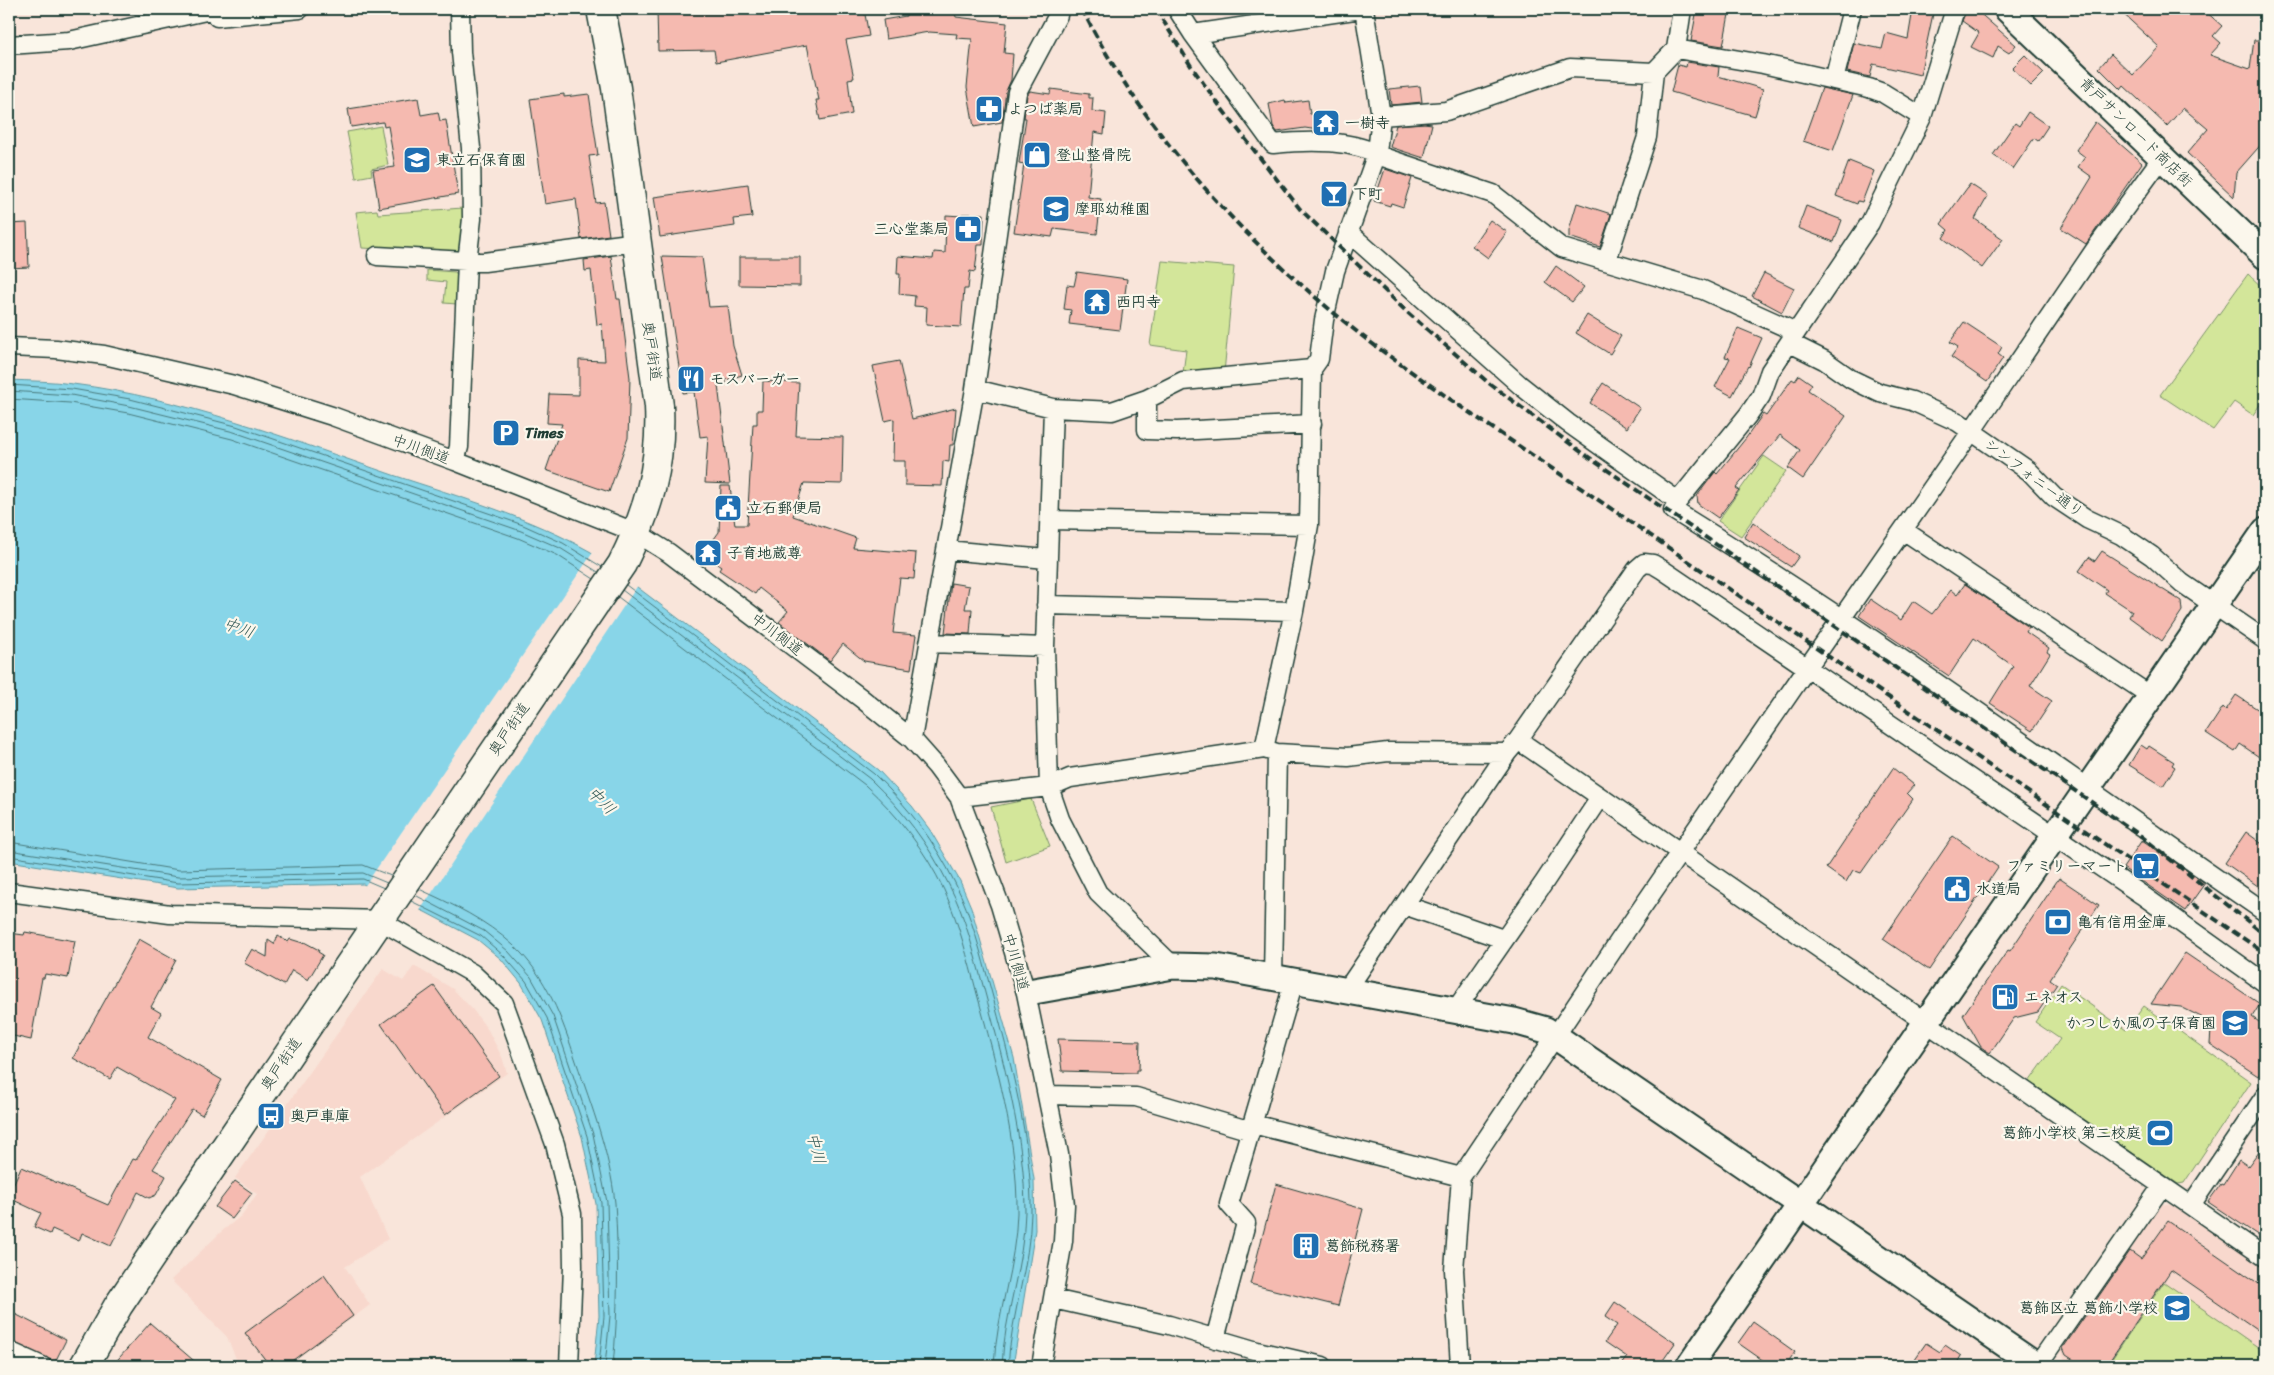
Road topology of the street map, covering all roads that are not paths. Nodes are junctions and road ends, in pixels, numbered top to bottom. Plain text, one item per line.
1 (215, 9) edge
2 (300, 9) edge
3 (460, 9) edge
4 (601, 9) edge
5 (1060, 9) edge
6 (1177, 9) edge
7 (1363, 9) edge
8 (1682, 9) edge
9 (1852, 9) edge
10 (1956, 9) edge
11 (2007, 9) edge
12 (1192, 34) junction
13 (9, 45) edge
14 (1676, 49) junction
15 (1654, 72) junction
16 (1834, 80) junction
17 (1381, 116) junction
18 (1922, 117) junction
19 (1377, 153) junction
20 (2163, 156) junction
21 (1348, 232) junction
22 (637, 242) junction
23 (377, 256) dead end
24 (2265, 256) edge
25 (1607, 260) junction
26 (467, 262) junction
27 (1793, 337) junction
28 (9, 347) edge
29 (1312, 369) junction
30 (975, 389) junction
31 (1147, 399) junction
32 (1053, 408) junction
33 (1312, 424) junction
34 (1971, 432) junction
35 (455, 461) junction
36 (1675, 506) junction
37 (1050, 520) junction
38 (1309, 525) junction
39 (1902, 530) junction
40 (2265, 531) edge
41 (637, 533) junction
42 (946, 550) junction
43 (1047, 559) junction
44 (1046, 605) junction
45 (2214, 605) junction
46 (1294, 611) junction
47 (1841, 618) junction
48 (2265, 640) edge
49 (929, 643) junction
50 (1045, 647) junction
51 (1807, 668) junction
52 (2151, 696) junction
53 (912, 739) junction
54 (1513, 747) junction
55 (1271, 751) junction
56 (1048, 787) junction
57 (2086, 789) junction
58 (959, 797) junction
59 (1600, 798) junction
60 (2054, 835) junction
61 (1681, 852) junction
62 (9, 892) edge
63 (1404, 905) junction
64 (2265, 912) edge
65 (382, 916) junction
66 (1503, 939) junction
67 (1173, 966) junction
68 (1284, 979) junction
69 (2265, 983) edge
70 (1346, 991) junction
71 (1030, 992) junction
72 (1454, 1012) junction
73 (1926, 1022) junction
74 (1556, 1035) junction
75 (1049, 1095) junction
76 (2265, 1096) edge
77 (1252, 1127) junction
78 (1461, 1177) junction
79 (2162, 1186) junction
80 (1801, 1204) junction
81 (2191, 1205) junction
82 (2265, 1257) edge
83 (1053, 1299) junction
84 (1214, 1339) junction
85 (9, 1351) edge
86 (1300, 1364) edge
87 (42, 1366) edge
88 (84, 1366) edge
89 (569, 1366) edge
90 (1041, 1366) edge
91 (1323, 1366) edge
92 (1460, 1366) edge
93 (1689, 1366) edge
94 (2037, 1366) edge

1 - 2 street
1 - 13 street
3 - 26 street
4 - 22 main road, 奥戸街道
5 - 30 street
6 - 12 street
7 - 12 street
7 - 17 street
8 - 14 street
9 - 16 street
10 - 18 street
11 - 20 street, 青戸サンロード商店街
12 - 19 street, シンフォニー通り
14 - 15 street
14 - 16 street
15 - 17 street
15 - 25 street
16 - 18 street
17 - 19 street
18 - 27 street
19 - 21 street
19 - 25 street, シンフォニー通り
20 - 24 street, 青戸サンロード商店街
20 - 34 street
21 - 29 street
21 - 36 street
22 - 26 street
22 - 41 main road, 奥戸街道
23 - 26 street
25 - 27 street, シンフォニー通り
26 - 35 street
27 - 34 street, シンフォニー通り
27 - 36 street
28 - 35 street, 中川側道
29 - 31 street
29 - 33 street
30 - 32 street
30 - 42 street
31 - 32 street
31 - 33 street
32 - 37 street
33 - 38 street
34 - 39 street
34 - 45 street, シンフォニー通り
35 - 41 street, 中川側道
36 - 47 street
37 - 38 street
37 - 43 street
38 - 46 street
39 - 47 street
39 - 52 street
40 - 45 street
41 - 53 street, 中川側道
41 - 65 main road, 奥戸街道
42 - 43 street
42 - 49 street
43 - 44 street
44 - 46 street
44 - 50 street
45 - 48 street, シンフォニー通り
45 - 52 street
46 - 55 street
47 - 51 street
47 - 57 street
49 - 50 street
49 - 53 street
50 - 56 street
51 - 54 street
51 - 60 street
51 - 61 street
52 - 57 street
53 - 58 street, 中川側道
54 - 55 street
54 - 59 street
54 - 63 street
55 - 56 street
55 - 68 street
56 - 58 street
56 - 67 street
57 - 60 street
57 - 64 street
58 - 71 street, 中川側道
59 - 61 street
59 - 66 street
60 - 69 street
60 - 73 street
61 - 73 street
61 - 74 street
62 - 65 street
63 - 66 street
63 - 70 street
65 - 88 main road, 奥戸街道
65 - 89 street
66 - 72 street
67 - 68 street
67 - 71 street
68 - 70 street
68 - 77 street
70 - 72 street
71 - 75 street, 中川側道
72 - 74 street
73 - 79 street
73 - 80 street
74 - 78 street
74 - 80 street
75 - 77 street
75 - 83 street, 中川側道
76 - 81 street
77 - 78 street
77 - 84 street
78 - 92 street
79 - 81 street
79 - 94 street
80 - 93 street
80 - 94 street
81 - 82 street
83 - 84 street
83 - 90 street, 中川側道
84 - 86 street
85 - 87 street
86 - 91 street

